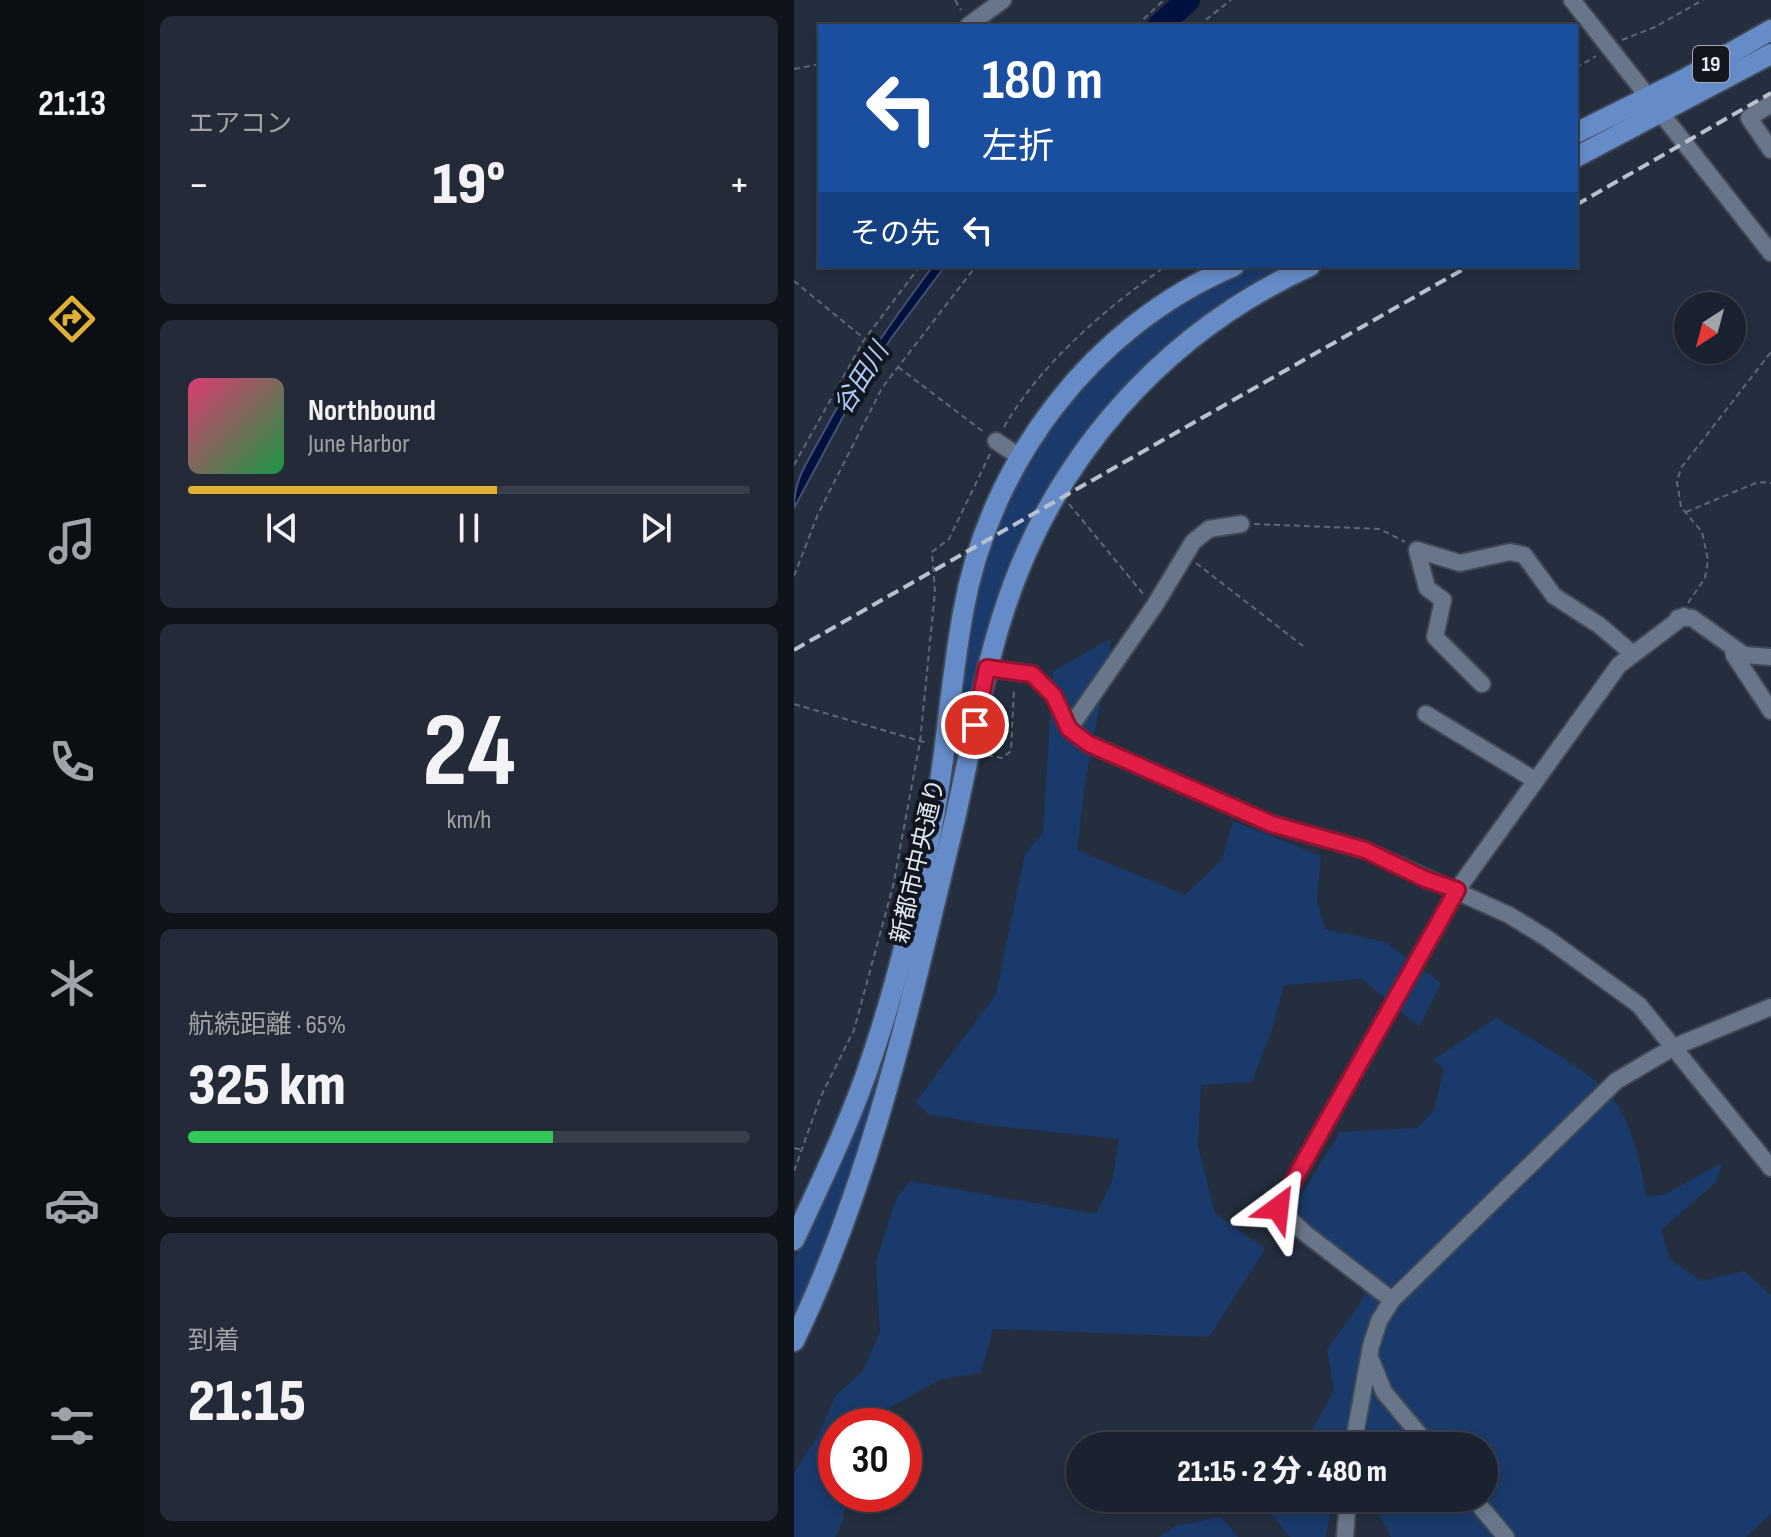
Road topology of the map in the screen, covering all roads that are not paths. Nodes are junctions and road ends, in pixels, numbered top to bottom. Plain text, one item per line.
1 (1003, 0) edge
2 (1572, 0) edge
3 (970, 24) edge
4 (1771, 30) edge
5 (1771, 54) edge
6 (1771, 104) edge
7 (1656, 105) junction
8 (1578, 132) edge
9 (1771, 150) edge
10 (1578, 156) edge
11 (1771, 253) edge
12 (1230, 268) edge
13 (1306, 268) edge
14 (996, 441) road end
15 (1020, 457) junction
16 (1241, 524) road end
17 (1733, 647) junction
18 (1633, 654) junction
19 (1771, 657) edge
20 (987, 668) junction
21 (1482, 684) dead end
22 (1771, 711) edge
23 (1426, 714) dead end
24 (1069, 729) junction
25 (1535, 780) junction
26 (1457, 890) junction
27 (1771, 1007) edge
28 (1674, 1047) junction
29 (1767, 1156) edge
30 (794, 1240) edge
31 (1392, 1300) junction
32 (794, 1341) edge
33 (1371, 1360) junction
34 (1356, 1432) edge
35 (1417, 1432) edge
36 (1347, 1512) edge
37 (1485, 1512) edge
38 (1345, 1537) edge
39 (1506, 1537) edge

1 - 3 street
2 - 7 street
4 - 7 main road, 19
5 - 7 main road, 19
6 - 9 street
7 - 8 main road, 19
7 - 10 main road, 19
7 - 11 street
12 - 15 main road, 新都市中央通り
13 - 20 main road, 新都市中央通り
14 - 15 street
15 - 30 main road, 新都市中央通り
16 - 24 street
17 - 18 street
17 - 19 street
17 - 22 street
18 - 21 street
18 - 25 street
20 - 24 street
20 - 32 main road, 新都市中央通り
23 - 25 street
24 - 26 street
25 - 26 street
26 - 28 street
26 - 31 street
27 - 28 street
28 - 29 street
28 - 31 street
31 - 33 street
33 - 34 street
33 - 35 street
36 - 38 street
37 - 39 street

